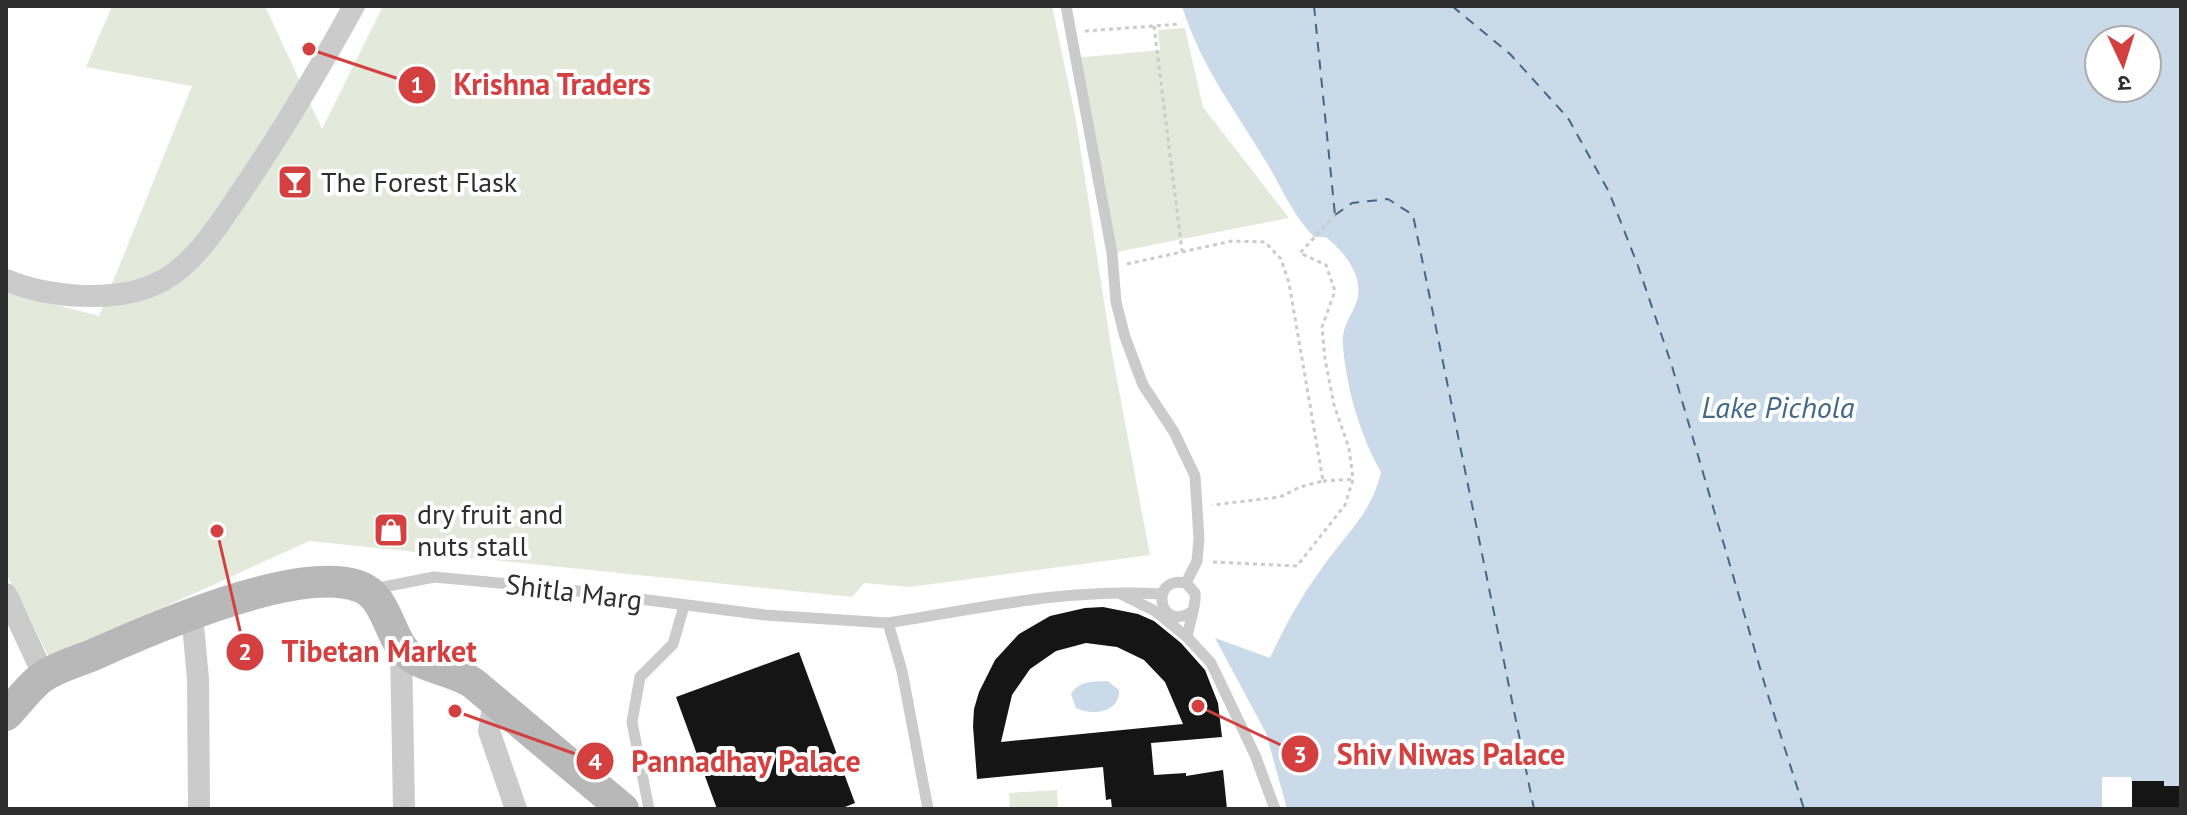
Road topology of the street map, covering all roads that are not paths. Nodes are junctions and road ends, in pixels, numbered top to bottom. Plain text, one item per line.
1 (354, 6) edge
2 (1067, 6) edge
3 (6, 280) edge
4 (1186, 583) junction
5 (368, 590) junction
6 (1119, 593) junction
7 (6, 594) edge
8 (1162, 594) junction
9 (684, 606) junction
10 (1191, 612) junction
11 (192, 614) junction
12 (888, 623) junction
13 (1187, 637) junction
14 (401, 647) junction
15 (44, 676) junction
16 (494, 702) junction
17 (6, 715) edge
18 (199, 809) edge
19 (404, 809) edge
20 (516, 809) edge
21 (623, 809) edge
22 (649, 809) edge
23 (928, 809) edge
24 (1275, 809) edge

1 - 3 street
2 - 4 lane
4 - 8 lane
4 - 10 lane
5 - 9 lane, Shitla Marg
5 - 11 main road, Shitla Marg
5 - 14 main road
6 - 8 lane, Shitla Marg
6 - 12 lane, Shitla Marg
6 - 13 lane
7 - 15 street
8 - 10 lane
9 - 12 lane, Shitla Marg
9 - 22 lane
10 - 13 lane
11 - 15 main road, Shitla Marg
11 - 18 street
12 - 23 lane
13 - 24 lane
14 - 16 main road
14 - 19 street
15 - 17 main road, Shitla Marg
16 - 20 street
16 - 21 main road

